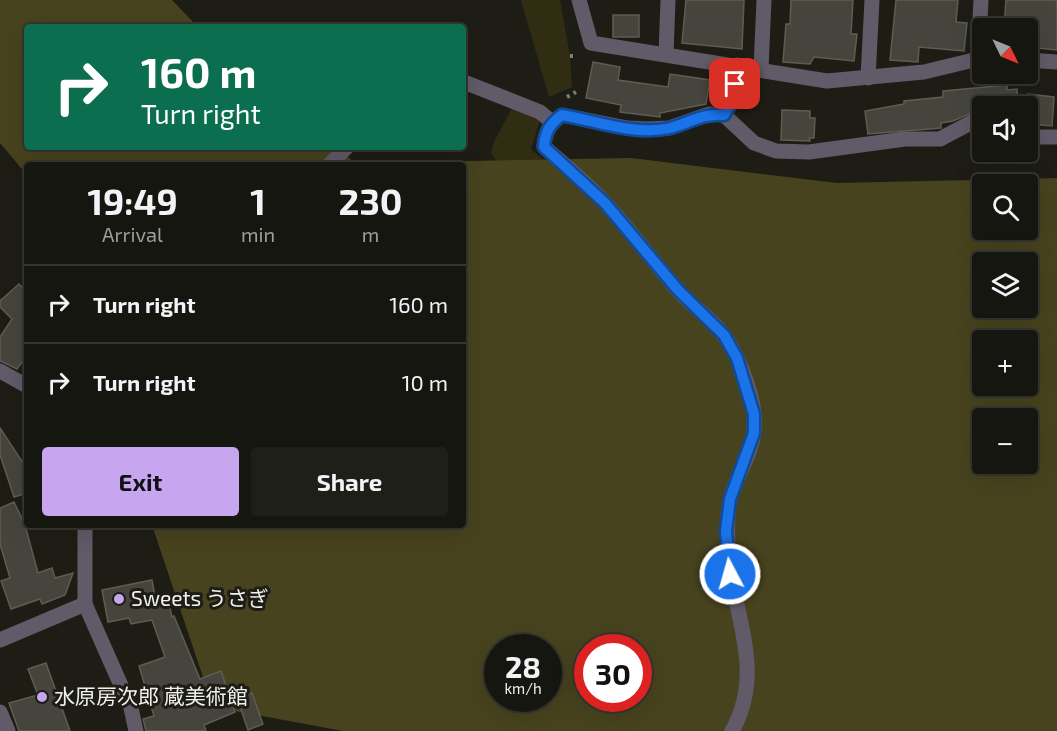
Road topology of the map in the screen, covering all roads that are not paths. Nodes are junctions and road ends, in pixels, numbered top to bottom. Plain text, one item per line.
1 (579, 0) edge
2 (668, 0) edge
3 (764, 0) edge
4 (872, 0) edge
5 (981, 0) edge
6 (981, 18) edge
7 (666, 54) junction
8 (972, 60) edge
9 (1038, 61) edge
10 (1057, 62) edge
11 (737, 65) junction
12 (760, 69) junction
13 (868, 78) junction
14 (466, 83) edge
15 (724, 115) junction
16 (552, 122) junction
17 (972, 122) edge
18 (1038, 137) edge
19 (1057, 137) edge
20 (344, 150) edge
21 (332, 162) edge
22 (0, 371) edge
23 (24, 384) edge
24 (85, 528) edge
25 (85, 604) junction
26 (0, 640) edge
27 (0, 712) edge
28 (8, 731) edge
29 (136, 731) edge
30 (732, 731) edge

1 - 7 street
2 - 7 street
3 - 12 street
4 - 13 street
5 - 6 street
7 - 11 street
8 - 13 street
9 - 10 street
11 - 12 street
11 - 15 street
12 - 13 street
14 - 16 street
15 - 16 street
15 - 17 street
16 - 30 street
18 - 19 street
20 - 21 street
22 - 23 street
24 - 25 street
25 - 26 street
25 - 29 street
27 - 28 street

